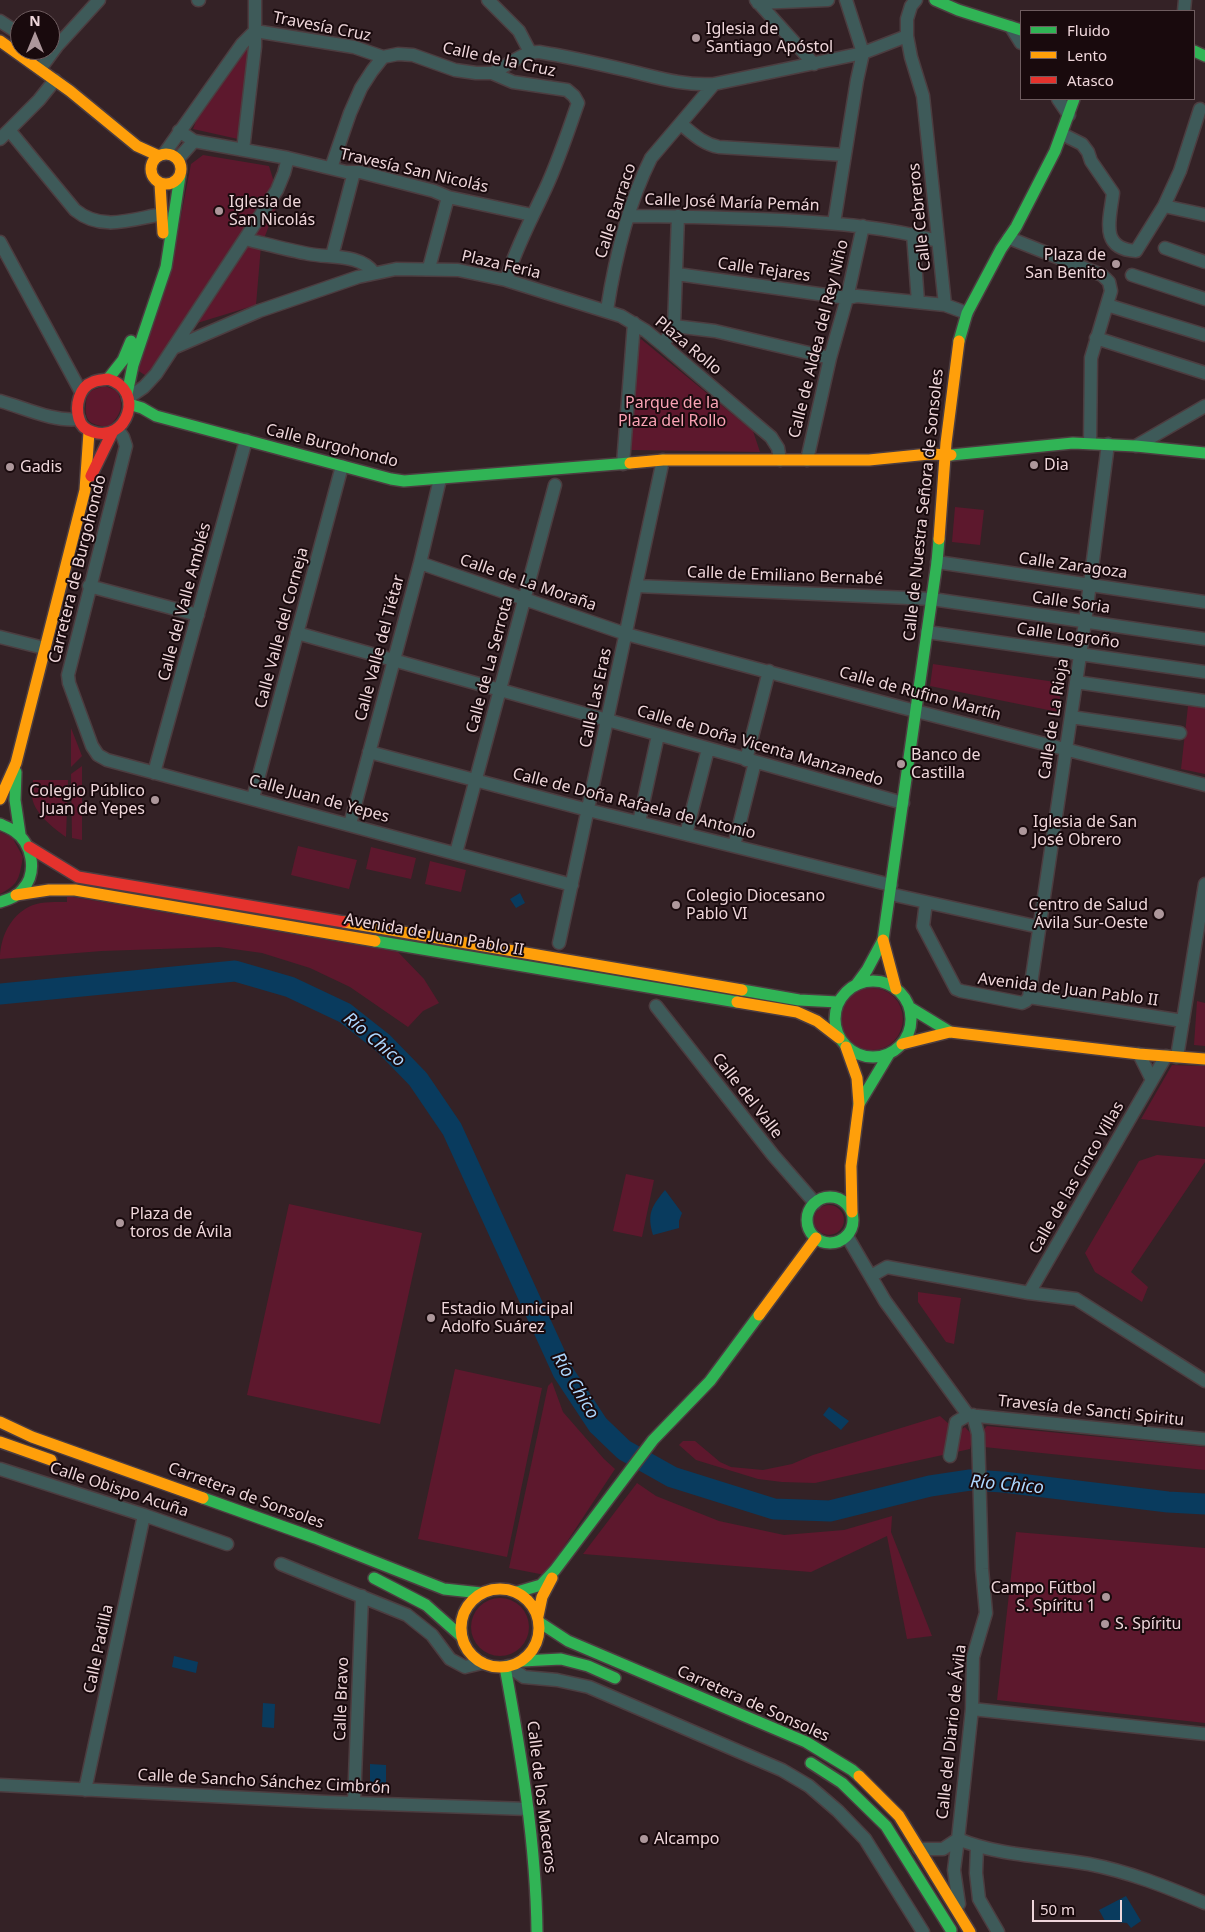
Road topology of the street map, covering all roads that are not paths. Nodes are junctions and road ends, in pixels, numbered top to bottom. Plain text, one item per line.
1 (100, 0) edge
2 (255, 0) edge
3 (488, 0) edge
4 (828, 0) edge
5 (846, 0) edge
6 (916, 0) edge
7 (935, 0) edge
8 (757, 2) edge
9 (1016, 29) edge
10 (255, 31) junction
11 (907, 36) junction
12 (60, 39) edge
13 (0, 41) edge
14 (530, 52) junction
15 (863, 53) junction
16 (383, 57) junction
17 (44, 60) edge
18 (814, 64) junction
19 (40, 69) junction
20 (492, 73) junction
21 (55, 80) junction
22 (714, 84) junction
23 (1059, 100) edge
24 (1074, 100) edge
25 (1200, 109) dead end
26 (1069, 115) junction
27 (681, 124) junction
28 (179, 131) junction
29 (5, 134) edge
30 (1062, 134) junction
31 (194, 141) junction
32 (137, 146) junction
33 (243, 150) junction
34 (161, 155) junction
35 (845, 155) junction
36 (288, 158) junction
37 (178, 159) junction
38 (150, 167) junction
39 (331, 168) junction
40 (354, 172) junction
41 (180, 176) junction
42 (160, 184) junction
43 (448, 197) junction
44 (1164, 206) junction
45 (163, 214) junction
46 (532, 215) junction
47 (1205, 215) edge
48 (629, 216) junction
49 (678, 216) junction
50 (834, 223) junction
51 (863, 226) junction
52 (913, 234) junction
53 (245, 238) junction
54 (1009, 238) junction
55 (938, 241) junction
56 (0, 242) edge
57 (1165, 248) dead end
58 (332, 256) junction
59 (1205, 262) edge
60 (429, 268) junction
61 (374, 273) junction
62 (677, 274) junction
63 (1132, 275) dead end
64 (506, 280) junction
65 (847, 298) junction
66 (1205, 299) edge
67 (918, 302) junction
68 (945, 305) junction
69 (1107, 305) junction
70 (607, 310) junction
71 (967, 313) junction
72 (634, 323) junction
73 (674, 326) junction
74 (1205, 335) edge
75 (1096, 338) junction
76 (663, 344) junction
77 (173, 348) junction
78 (830, 358) junction
79 (1205, 373) edge
80 (108, 379) junction
81 (81, 392) junction
82 (128, 399) junction
83 (0, 401) edge
84 (1205, 406) edge
85 (156, 416) junction
86 (79, 419) junction
87 (126, 419) junction
88 (90, 432) junction
89 (115, 432) junction
90 (246, 440) junction
91 (1090, 443) junction
92 (1108, 444) junction
93 (1136, 446) junction
94 (1205, 454) edge
95 (945, 455) junction
96 (662, 460) junction
97 (780, 460) junction
98 (807, 460) junction
99 (623, 464) junction
100 (342, 466) junction
101 (440, 479) junction
102 (555, 485) dead end
103 (85, 490) junction
104 (937, 562) junction
105 (420, 563) junction
106 (1090, 585) junction
107 (89, 586) junction
108 (636, 586) junction
109 (524, 599) junction
110 (932, 599) junction
111 (1205, 602) edge
112 (198, 615) junction
113 (1085, 622) junction
114 (927, 632) junction
115 (297, 633) junction
116 (626, 634) junction
117 (0, 637) edge
118 (1205, 639) edge
119 (44, 648) junction
120 (1080, 655) junction
121 (394, 660) junction
122 (769, 671) junction
123 (1205, 672) edge
124 (1076, 682) junction
125 (500, 690) junction
126 (1205, 701) edge
127 (916, 711) junction
128 (81, 717) joint
129 (1071, 717) junction
130 (607, 721) junction
131 (1180, 734) dead end
132 (658, 735) junction
133 (708, 749) junction
134 (1066, 749) junction
135 (368, 752) junction
136 (751, 761) junction
137 (16, 763) junction
138 (154, 773) junction
139 (476, 780) junction
140 (1205, 785) edge
141 (253, 798) junction
142 (0, 799) edge
143 (903, 803) junction
144 (588, 810) junction
145 (639, 822) junction
146 (0, 824) edge
147 (350, 824) junction
148 (20, 834) junction
149 (686, 834) junction
150 (734, 846) junction
151 (29, 847) junction
152 (456, 853) junction
153 (1205, 884) edge
154 (572, 885) junction
155 (891, 889) junction
156 (15, 896) junction
157 (0, 902) edge
158 (926, 902) junction
159 (1, 914) edge
160 (1040, 927) junction
161 (884, 940) junction
162 (560, 943) dead end
163 (856, 985) junction
164 (896, 989) junction
165 (1029, 998) junction
166 (838, 1002) junction
167 (656, 1006) dead end
168 (909, 1007) junction
169 (1183, 1021) junction
170 (950, 1032) junction
171 (839, 1038) junction
172 (902, 1044) junction
173 (846, 1047) junction
174 (889, 1054) junction
175 (1139, 1054) junction
176 (1172, 1057) junction
177 (1205, 1059) edge
178 (1152, 1080) junction
179 (859, 1104) junction
180 (851, 1166) junction
181 (837, 1189) junction
182 (815, 1203) junction
183 (852, 1212) junction
184 (847, 1236) junction
185 (816, 1238) junction
186 (871, 1276) junction
187 (1029, 1293) junction
188 (1205, 1381) edge
189 (970, 1415) junction
190 (0, 1422) edge
191 (1205, 1439) edge
192 (0, 1442) edge
193 (950, 1456) dead end
194 (65, 1465) dead end
195 (0, 1469) edge
196 (144, 1515) junction
197 (227, 1544) dead end
198 (281, 1564) dead end
199 (555, 1570) junction
200 (361, 1573) dead end
201 (517, 1592) junction
202 (482, 1593) junction
203 (362, 1596) junction
204 (539, 1619) junction
205 (462, 1637) junction
206 (522, 1661) junction
207 (482, 1663) junction
208 (507, 1667) junction
209 (625, 1682) dead end
210 (972, 1709) junction
211 (1205, 1734) edge
212 (798, 1755) dead end
213 (0, 1784) edge
214 (85, 1790) junction
215 (354, 1803) junction
216 (528, 1809) junction
217 (958, 1839) junction
218 (977, 1847) junction
219 (919, 1849) junction
220 (1205, 1903) edge
221 (962, 1918) junction
222 (541, 1932) edge
223 (923, 1932) edge
224 (952, 1932) edge
225 (970, 1932) edge
226 (998, 1932) edge

1 - 12 street
2 - 10 street
3 - 14 street
4 - 8 street
5 - 15 street
6 - 11 street, Calle Cebreros
7 - 9 main road
8 - 18 street
10 - 16 street, Travesía Cruz
10 - 28 street
10 - 33 street
11 - 15 street
11 - 55 street, Calle Cebreros
13 - 19 main road
14 - 20 street
14 - 22 street
15 - 18 street
15 - 35 street
16 - 20 street, Calle de la Cruz
16 - 39 street
17 - 19 street
18 - 22 street
19 - 21 main road
20 - 46 street, Calle de la Cruz
21 - 29 street
21 - 32 main road
22 - 27 street, Calle Barraco
23 - 26 street
24 - 26 main road, Calle de Nuestra Señora de Sonsoles
25 - 44 street
26 - 30 main road, Calle de Nuestra Señora de Sonsoles
27 - 35 street
27 - 48 street, Calle Barraco
28 - 31 street
28 - 34 street
29 - 45 street
30 - 44 street
30 - 54 main road, Calle de Nuestra Señora de Sonsoles
31 - 33 street, Travesía San Nicolás
31 - 37 street
32 - 34 main road
32 - 38 main road
33 - 36 street, Travesía San Nicolás
34 - 37 main road
34 - 38 main road
35 - 50 street
36 - 39 street, Travesía San Nicolás
36 - 53 street
37 - 41 main road
38 - 42 main road
39 - 40 street, Travesía San Nicolás
40 - 43 street, Travesía San Nicolás
40 - 58 street
41 - 42 main road
41 - 82 main road
42 - 45 main road
43 - 46 street, Travesía San Nicolás
43 - 60 street
44 - 47 street
45 - 80 main road
46 - 64 street
48 - 49 street, Calle José María Pemán
48 - 70 street, Calle Barraco
49 - 50 street, Calle José María Pemán
49 - 62 street
50 - 51 street, Calle José María Pemán
51 - 52 street, Calle José María Pemán
51 - 65 street, Calle de Aldea del Rey Niño
52 - 55 street, Calle José María Pemán
52 - 67 street
53 - 58 street
53 - 77 street
54 - 69 street
54 - 71 main road, Calle de Nuestra Señora de Sonsoles
55 - 68 street, Calle Cebreros
56 - 81 street
57 - 59 street
58 - 61 street
60 - 61 street, Plaza Feria
60 - 64 street, Plaza Feria
61 - 77 street, Plaza Feria
62 - 65 street, Calle Tejares
62 - 73 street
63 - 66 street
64 - 70 street, Plaza Feria
65 - 67 street, Calle Tejares
65 - 78 street, Calle de Aldea del Rey Niño
67 - 68 street, Calle Tejares
68 - 71 street, Calle Tejares
69 - 74 street
69 - 75 street
70 - 72 street, Plaza Feria
71 - 95 main road, Calle de Nuestra Señora de Sonsoles
72 - 76 street, Plaza Rollo
72 - 99 street, Plaza Rollo
73 - 76 street
73 - 78 street
75 - 79 street
75 - 91 street
76 - 97 street, Plaza Rollo
77 - 82 street
78 - 98 street, Calle de Aldea del Rey Niño
80 - 81 main road
80 - 82 main road
81 - 86 main road
82 - 85 main road, Calle Burgohondo
82 - 87 main road
83 - 86 street
84 - 93 street
85 - 87 main road, Calle Burgohondo
85 - 90 main road, Calle Burgohondo
86 - 88 main road
87 - 89 main road
88 - 89 main road
88 - 103 main road, Carretera de Burgohondo
89 - 103 main road, Carretera de Burgohondo
89 - 107 street, Carretera de Burgohondo
90 - 100 main road, Calle Burgohondo
90 - 112 street, Calle del Valle Amblés
91 - 92 main road
91 - 95 main road
92 - 93 main road
92 - 106 street, Calle de La Rioja
93 - 94 main road
95 - 98 main road
95 - 104 main road, Calle de Nuestra Señora de Sonsoles
96 - 97 main road
96 - 99 main road
96 - 108 street, Calle Las Eras
97 - 98 main road
99 - 101 main road, Calle Burgohondo
100 - 101 main road, Calle Burgohondo
100 - 115 street, Calle Valle del Corneja
101 - 105 street, Calle Valle del Tiétar
102 - 109 street, Calle de La Serrota
103 - 119 main road, Carretera de Burgohondo
104 - 106 street, Calle Zaragoza
104 - 110 main road, Calle de Nuestra Señora de Sonsoles
105 - 109 street, Calle de La Moraña
105 - 121 street, Calle Valle del Tiétar
106 - 111 street, Calle Zaragoza
106 - 113 street, Calle de La Rioja
107 - 112 street
107 - 128 street, Carretera de Burgohondo
108 - 110 street, Calle de Emiliano Bernabé
108 - 116 street, Calle Las Eras
109 - 116 street, Calle de La Moraña
109 - 125 street, Calle de La Serrota
110 - 113 street, Calle Soria
110 - 114 main road, Calle de Nuestra Señora de Sonsoles
112 - 138 street, Calle del Valle Amblés
113 - 118 street, Calle Soria
113 - 120 street, Calle de La Rioja
114 - 120 street, Calle Logroño
114 - 127 main road, Calle de Nuestra Señora de Sonsoles
115 - 121 street, Calle de Doña Vicenta Manzanedo
115 - 141 street, Calle Valle del Corneja
116 - 122 street, Calle de Rufino Martín
116 - 130 street, Calle Las Eras
117 - 119 street
119 - 137 main road, Carretera de Burgohondo
120 - 123 street, Calle Logroño
120 - 124 street, Calle de La Rioja
121 - 125 street, Calle de Doña Vicenta Manzanedo
121 - 135 street, Calle Valle del Tiétar
122 - 127 street, Calle de Rufino Martín
122 - 136 street
124 - 126 street
124 - 129 street, Calle de La Rioja
125 - 130 street, Calle de Doña Vicenta Manzanedo
125 - 139 street, Calle de La Serrota
127 - 134 street, Calle de Rufino Martín
127 - 143 main road, Calle de Nuestra Señora de Sonsoles
128 - 138 street, Calle Juan de Yepes
129 - 131 street
129 - 134 street, Calle de La Rioja
130 - 132 street, Calle de Doña Vicenta Manzanedo
130 - 144 street, Calle Las Eras
132 - 133 street, Calle de Doña Vicenta Manzanedo
132 - 145 street
133 - 136 street, Calle de Doña Vicenta Manzanedo
133 - 149 street
134 - 140 street, Calle de Rufino Martín
134 - 160 street, Calle de La Rioja
135 - 139 street, Calle de Doña Rafaela de Antonio
135 - 147 street, Calle Valle del Tiétar
136 - 143 street, Calle de Doña Vicenta Manzanedo
136 - 150 street
137 - 142 main road, Carretera de Burgohondo
137 - 148 main road, Carretera de Burgohondo
138 - 141 street, Calle Juan de Yepes
139 - 144 street, Calle de Doña Rafaela de Antonio
139 - 152 street, Calle de La Serrota
141 - 147 street, Calle Juan de Yepes
143 - 155 main road, Calle de Nuestra Señora de Sonsoles
144 - 145 street, Calle de Doña Rafaela de Antonio
144 - 154 street, Calle Las Eras
145 - 149 street, Calle de Doña Rafaela de Antonio
146 - 148 main road
147 - 152 street, Calle Juan de Yepes
148 - 151 main road
149 - 150 street, Calle de Doña Rafaela de Antonio
150 - 155 street, Calle de Doña Rafaela de Antonio
151 - 156 main road
151 - 166 main road, Avenida de Juan Pablo II
152 - 154 street, Calle Juan de Yepes
153 - 169 street
154 - 162 street, Calle Las Eras
155 - 158 street, Calle de Doña Rafaela de Antonio
155 - 161 main road, Calle de Nuestra Señora de Sonsoles
156 - 157 main road, Avenida de Juan Pablo II
156 - 159 main road
156 - 171 main road, Avenida de Juan Pablo II
158 - 160 street, Calle de Doña Rafaela de Antonio
158 - 165 street, Avenida de Juan Pablo II
160 - 165 street, Calle de La Rioja
161 - 163 main road, Calle de Nuestra Señora de Sonsoles
161 - 164 main road, Calle de Nuestra Señora de Sonsoles
163 - 164 main road
163 - 166 main road
164 - 168 main road
165 - 169 street, Avenida de Juan Pablo II
166 - 171 main road
167 - 182 street, Calle del Valle
168 - 170 main road
168 - 172 main road
169 - 176 street
170 - 172 main road
170 - 175 main road
171 - 173 main road
172 - 174 main road
173 - 174 main road
173 - 179 main road
174 - 179 main road
175 - 176 main road
175 - 178 street
176 - 177 main road
176 - 178 street, Calle de las Cinco Villas
178 - 187 street, Calle de las Cinco Villas
179 - 180 main road
180 - 181 main road
180 - 183 main road
181 - 182 main road
181 - 183 main road
182 - 185 main road
183 - 184 main road
184 - 185 main road
184 - 186 street
185 - 199 main road
186 - 187 street
186 - 189 street
187 - 188 street
189 - 191 street, Travesía de Sancti Spiritu
189 - 193 street
189 - 210 street, Calle del Diario de Ávila
190 - 202 main road, Carretera de Sonsoles
192 - 194 main road
195 - 196 street, Calle Obispo Acuña
196 - 197 street, Calle Obispo Acuña
196 - 214 street, Calle Padilla
198 - 203 street
199 - 201 main road
199 - 204 main road
200 - 205 main road
201 - 202 main road
201 - 204 main road
202 - 205 main road
203 - 207 street
203 - 215 street, Calle Bravo
204 - 206 main road
204 - 219 main road, Carretera de Sonsoles
205 - 207 main road
206 - 208 main road
206 - 209 main road
207 - 208 main road
208 - 216 main road, Calle de los Maceros
208 - 223 street
210 - 211 street
210 - 217 street, Calle del Diario de Ávila
212 - 224 main road, Carretera de Sonsoles
213 - 214 street, Calle de Sancho Sánchez Cimbrón
214 - 215 street, Calle de Sancho Sánchez Cimbrón
215 - 216 street, Calle de Sancho Sánchez Cimbrón
216 - 222 main road, Calle de los Maceros
217 - 218 street, Calle del Diario de Ávila
217 - 219 street, Calle del Diario de Ávila
217 - 221 street, Calle del Diario de Ávila
218 - 220 street, Calle del Diario de Ávila
218 - 226 street
219 - 221 main road, Carretera de Sonsoles
221 - 225 main road, Carretera de Sonsoles

